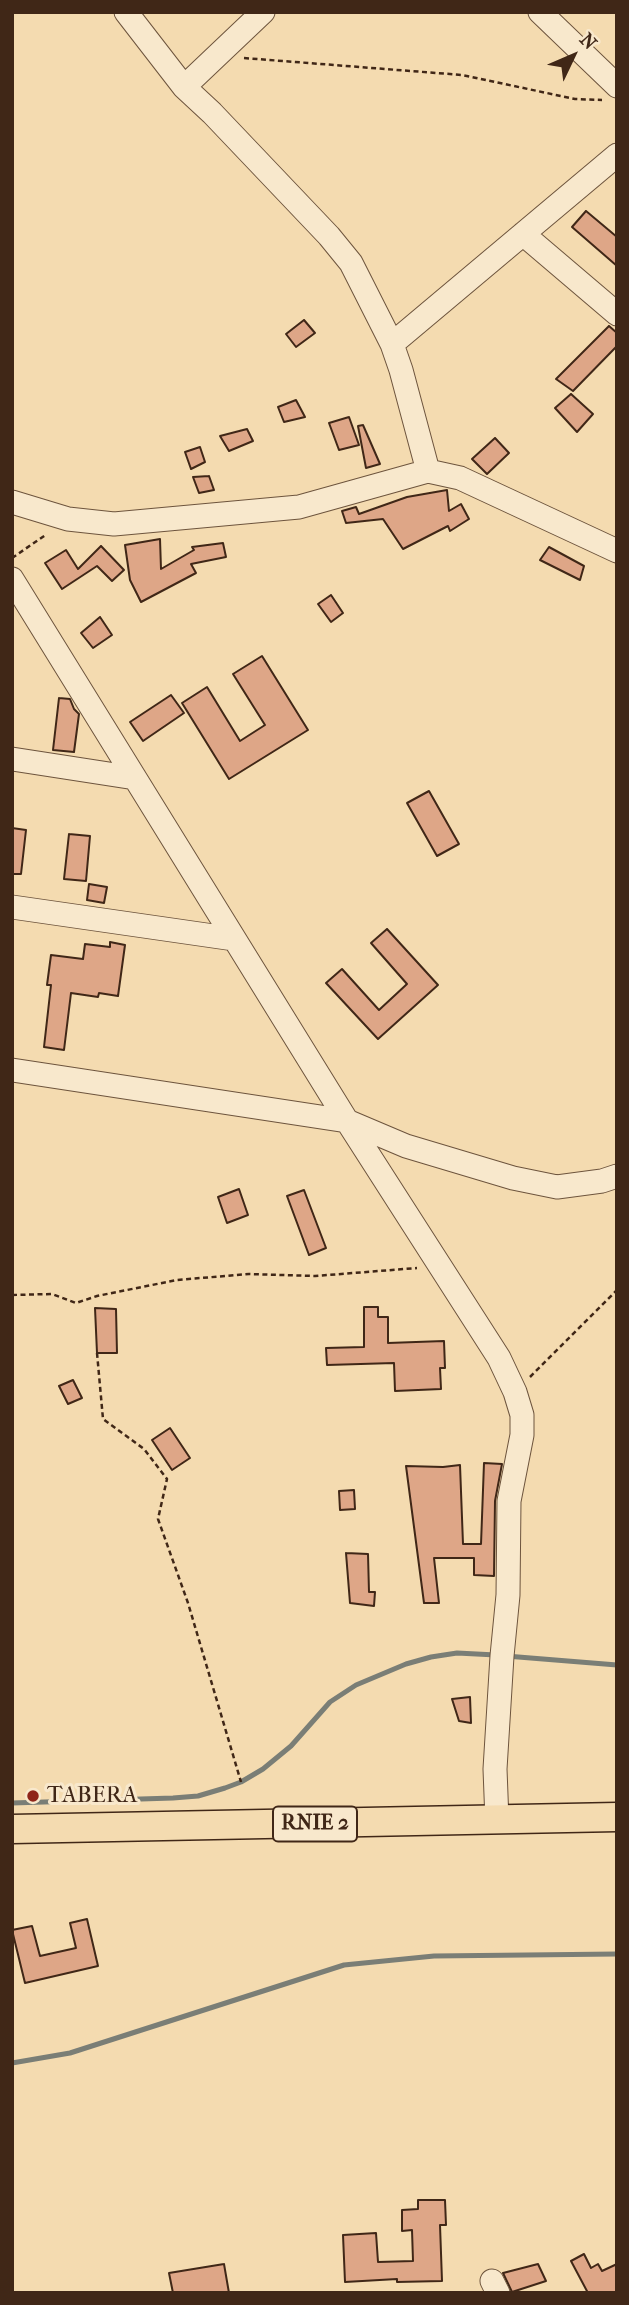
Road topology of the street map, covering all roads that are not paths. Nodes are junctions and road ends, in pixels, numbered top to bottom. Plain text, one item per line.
1 (126, 12) edge
2 (263, 12) edge
3 (540, 12) edge
4 (184, 87) junction
5 (610, 93) edge
6 (617, 155) edge
7 (523, 234) junction
8 (617, 314) edge
9 (392, 344) junction
10 (428, 471) junction
11 (12, 502) edge
12 (617, 551) edge
13 (12, 579) edge
14 (12, 759) edge
15 (135, 778) junction
16 (12, 907) edge
17 (234, 939) junction
18 (12, 1070) edge
19 (347, 1121) junction
20 (617, 1176) edge
21 (617, 1817) edge
22 (497, 1821) junction
23 (12, 1829) edge

1 - 4 street
2 - 4 street
3 - 5 street
4 - 9 street
6 - 7 street
7 - 8 street
7 - 9 street
9 - 10 street
10 - 11 street
10 - 12 street
13 - 15 street
14 - 15 street
15 - 17 street
16 - 17 street
17 - 19 street
18 - 19 street
19 - 20 street
19 - 22 street
21 - 22 main road, RNIE 2
22 - 23 main road, RNIE 2

